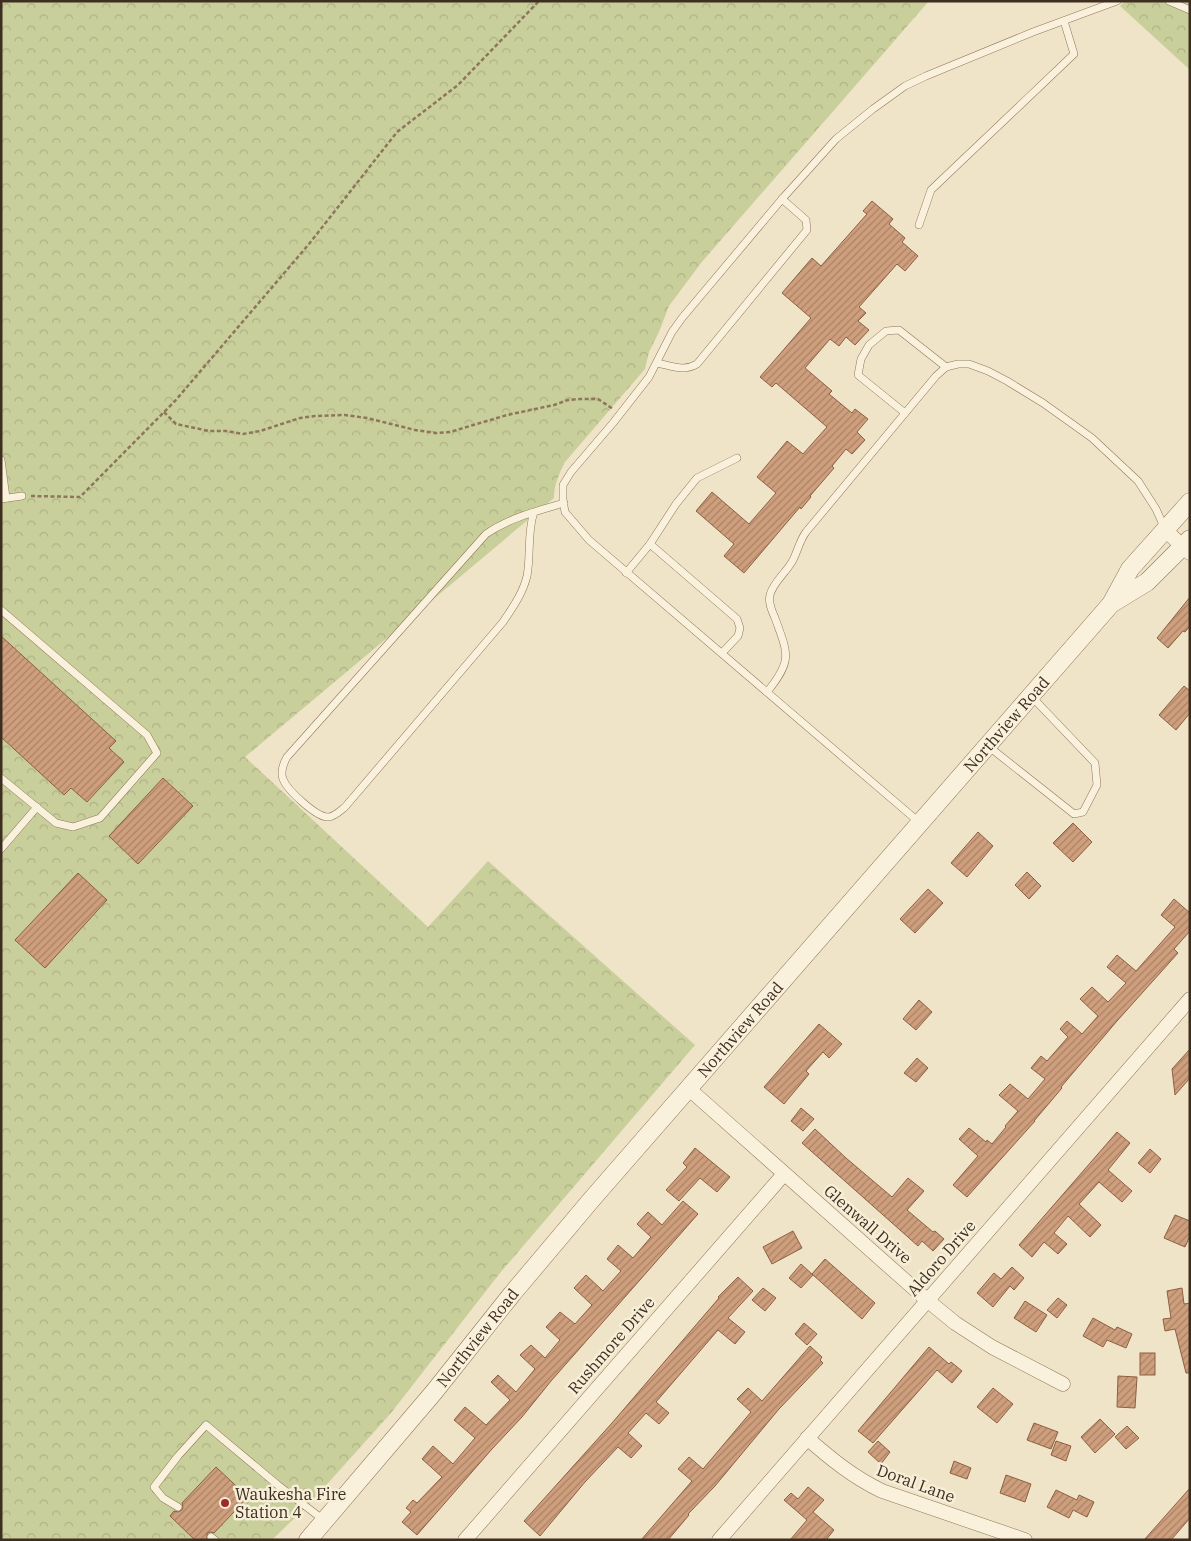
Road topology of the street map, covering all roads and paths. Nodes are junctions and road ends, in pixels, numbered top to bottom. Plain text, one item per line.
1 (539, 1) edge
2 (1117, 1) edge
3 (1168, 1) edge
4 (1190, 10) edge
5 (1064, 21) junction
6 (782, 199) junction
7 (919, 225) dead end
8 (658, 363) junction
9 (946, 367) junction
10 (164, 412) junction
11 (905, 413) junction
12 (620, 414) junction
13 (737, 458) dead end
14 (1, 460) edge
15 (22, 496) joint
16 (4, 499) edge
17 (1190, 502) edge
18 (564, 503) junction
19 (534, 512) junction
20 (1165, 530) junction
21 (650, 544) junction
22 (1187, 546) edge
23 (626, 573) junction
24 (1111, 604) junction
25 (1, 610) edge
26 (722, 653) junction
27 (767, 692) junction
28 (1031, 696) junction
29 (988, 746) junction
30 (1, 778) edge
31 (37, 808) junction
32 (920, 823) junction
33 (1, 849) edge
34 (1190, 999) edge
35 (688, 1088) junction
36 (784, 1174) junction
37 (927, 1300) junction
38 (1063, 1384) dead end
39 (807, 1438) junction
40 (178, 1507) dead end
41 (325, 1521) junction
42 (308, 1540) edge
43 (465, 1540) edge
44 (719, 1540) edge
45 (1025, 1540) edge

1 - 10 path
2 - 5 lane
3 - 4 lane
5 - 6 lane
5 - 7 lane
6 - 8 lane
6 - 8 lane
8 - 12 lane
9 - 11 lane
9 - 11 lane
9 - 20 lane
10 - 12 path
10 - 15 path
11 - 27 lane
12 - 18 lane
13 - 21 lane
14 - 16 lane
15 - 16 lane
17 - 20 street
18 - 19 lane
18 - 23 lane
19 - 19 lane
20 - 22 street
20 - 24 street
21 - 23 lane
21 - 26 lane
22 - 24 street, Northview Road
23 - 26 lane
24 - 28 street, Northview Road
25 - 31 lane
26 - 27 lane
27 - 32 lane
28 - 29 street, Northview Road
28 - 29 lane
29 - 32 street, Northview Road
30 - 31 lane
31 - 33 lane
32 - 35 street, Northview Road
34 - 37 street, Aldoro Drive
35 - 36 street, Glenwall Drive
35 - 41 street, Northview Road
36 - 37 street, Glenwall Drive
36 - 43 street, Rushmore Drive
37 - 38 street, Glenwall Drive
37 - 39 street, Aldoro Drive
39 - 44 street, Aldoro Drive
39 - 45 street, Doral Lane
40 - 41 lane
41 - 42 street, Northview Road

